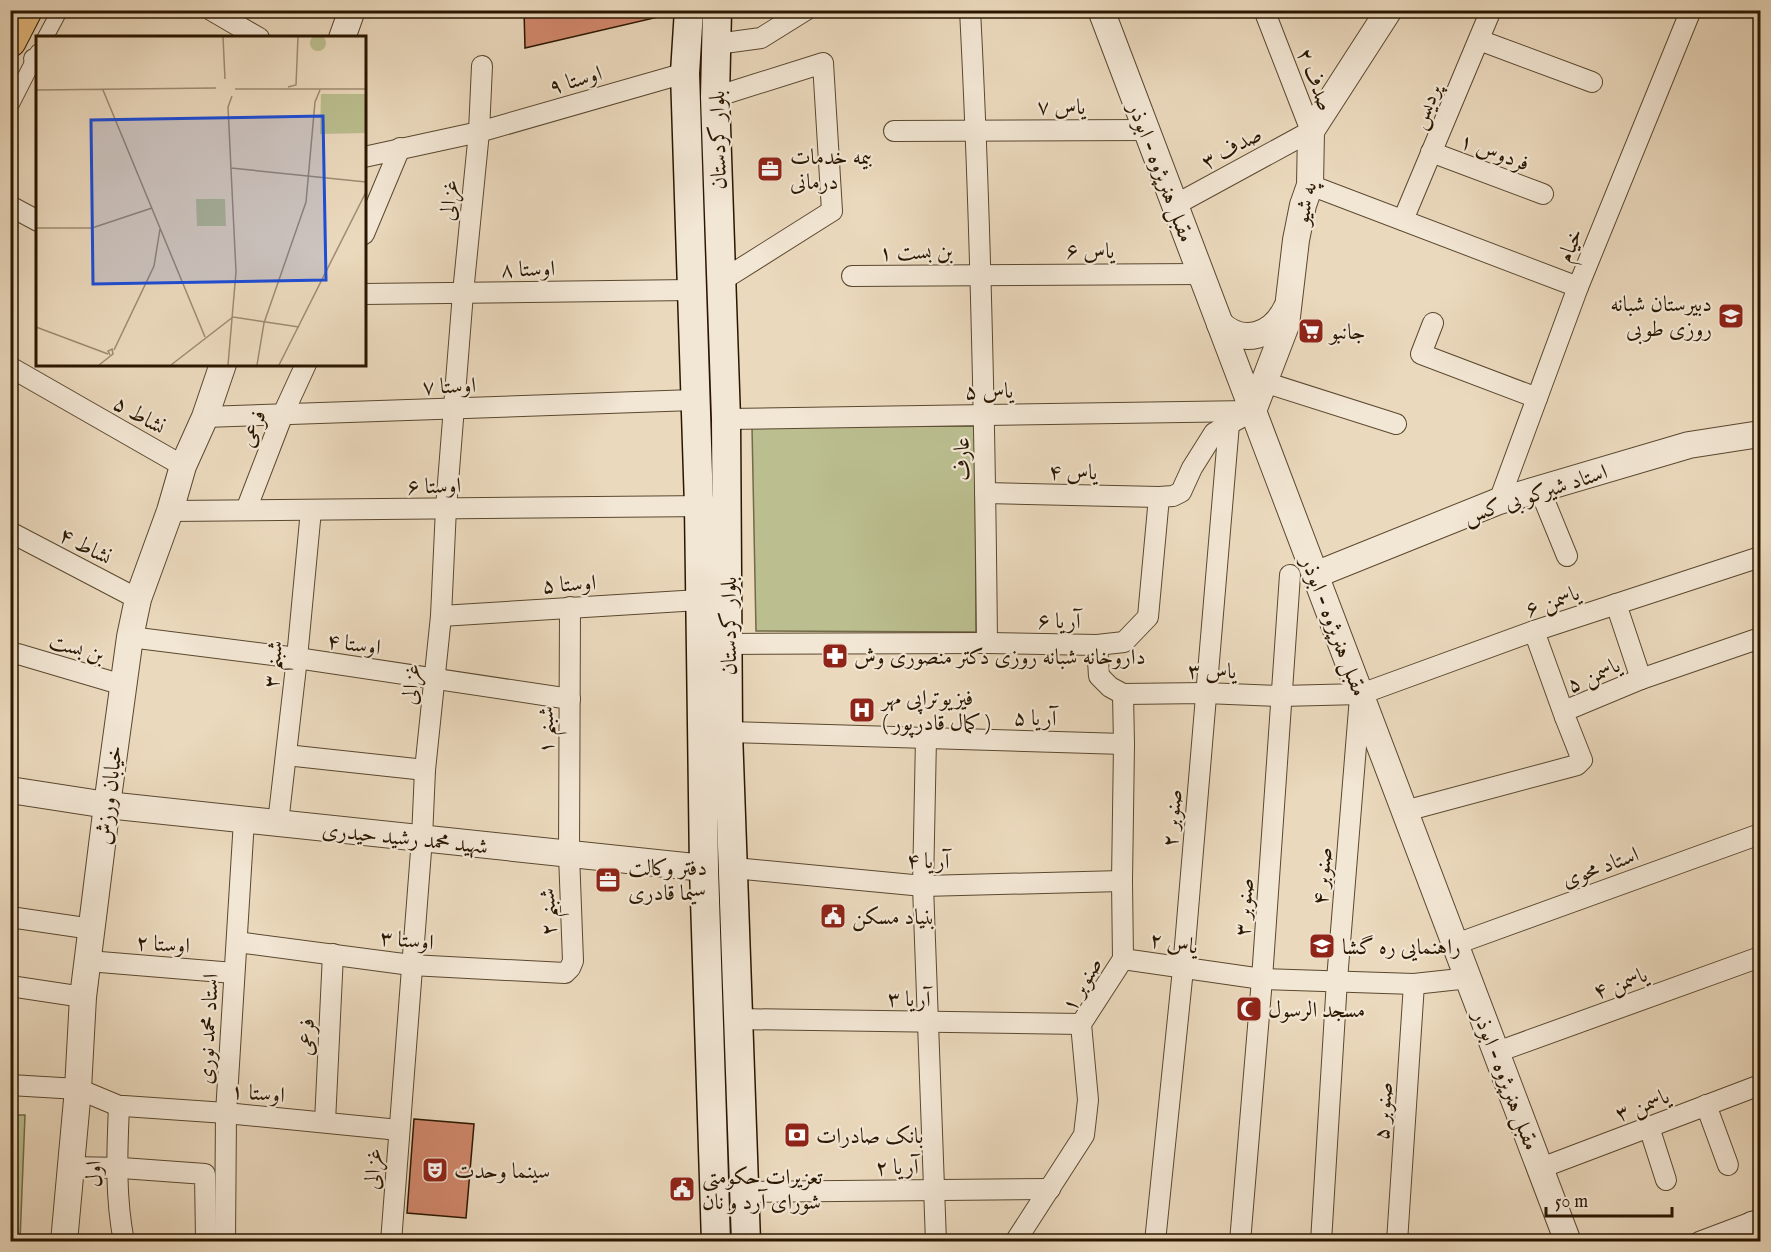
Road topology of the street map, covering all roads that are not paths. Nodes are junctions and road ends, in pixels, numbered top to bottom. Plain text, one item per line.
1 (26, 10) edge
2 (60, 10) edge
3 (211, 10) edge
4 (352, 10) edge
5 (689, 10) edge
6 (717, 10) edge
7 (806, 10) edge
8 (970, 10) edge
9 (1101, 10) edge
10 (1264, 10) edge
11 (1389, 10) edge
12 (1491, 10) edge
13 (1691, 10) edge
14 (46, 36) edge
15 (256, 36) edge
16 (343, 36) edge
17 (1479, 40) junction
18 (717, 44) junction
19 (30, 53) edge
20 (482, 66) dead end
21 (685, 73) junction
22 (1592, 82) dead end
23 (715, 97) junction
24 (10, 107) edge
25 (976, 130) junction
26 (1146, 130) junction
27 (894, 131) dead end
28 (1311, 131) junction
29 (479, 132) junction
30 (400, 148) junction
31 (1431, 152) junction
32 (366, 156) edge
33 (1310, 185) junction
34 (1543, 194) dead end
35 (1175, 205) junction
36 (10, 206) edge
37 (36, 220) edge
38 (1403, 220) junction
39 (366, 229) edge
40 (980, 274) junction
41 (1201, 274) junction
42 (852, 276) dead end
43 (721, 281) junction
44 (1578, 287) junction
45 (691, 290) junction
46 (463, 293) junction
47 (366, 294) edge
48 (1290, 297) junction
49 (1433, 323) dead end
50 (1220, 324) junction
51 (222, 366) edge
52 (305, 366) edge
53 (10, 367) edge
54 (1264, 382) junction
55 (1537, 398) junction
56 (694, 400) junction
57 (454, 408) junction
58 (1253, 411) junction
59 (283, 414) junction
60 (984, 414) junction
61 (205, 417) junction
62 (726, 419) junction
63 (1229, 424) junction
64 (1395, 424) dead end
65 (1761, 434) edge
66 (183, 466) junction
67 (1540, 490) junction
68 (985, 493) junction
69 (1159, 497) junction
70 (1499, 501) junction
71 (699, 506) junction
72 (728, 506) junction
73 (446, 508) junction
74 (246, 510) junction
75 (311, 510) junction
76 (170, 511) junction
77 (10, 532) edge
78 (1567, 556) dead end
79 (1761, 557) edge
80 (1290, 574) dead end
81 (1315, 575) junction
82 (138, 599) junction
83 (699, 600) junction
84 (1616, 604) junction
85 (570, 607) junction
86 (441, 616) junction
87 (1534, 631) junction
88 (130, 637) junction
89 (1761, 638) edge
90 (987, 643) junction
91 (728, 644) junction
92 (1096, 645) junction
93 (18, 654) dead end
94 (297, 658) junction
95 (435, 679) junction
96 (1641, 679) junction
97 (123, 685) junction
98 (1205, 693) junction
99 (1123, 694) junction
100 (1361, 694) junction
101 (1281, 696) junction
102 (570, 699) junction
103 (1565, 717) junction
104 (728, 732) junction
105 (926, 738) junction
106 (1124, 744) junction
107 (286, 754) junction
108 (425, 770) junction
109 (10, 790) edge
110 (107, 805) junction
111 (1405, 812) junction
112 (244, 820) junction
113 (278, 823) junction
114 (1761, 834) edge
115 (422, 838) junction
116 (569, 854) junction
117 (704, 868) junction
118 (734, 868) junction
119 (1122, 881) junction
120 (923, 886) junction
121 (10, 917) edge
122 (92, 929) junction
123 (237, 942) junction
124 (1456, 944) junction
125 (333, 954) junction
126 (1761, 957) edge
127 (1123, 959) junction
128 (88, 961) junction
129 (411, 966) junction
130 (570, 968) joint
131 (1183, 969) junction
132 (234, 973) junction
133 (1468, 978) junction
134 (1262, 979) junction
135 (1337, 980) junction
136 (1414, 984) junction
137 (10, 986) edge
138 (83, 997) junction
139 (737, 1019) junction
140 (929, 1023) junction
141 (1081, 1024) junction
142 (1497, 1052) junction
143 (10, 1085) edge
144 (1760, 1088) edge
145 (78, 1089) junction
146 (1706, 1105) junction
147 (119, 1106) junction
148 (226, 1113) junction
149 (325, 1122) junction
150 (1649, 1127) junction
151 (399, 1130) junction
152 (1728, 1165) dead end
153 (70, 1167) junction
154 (117, 1167) junction
155 (1541, 1168) junction
156 (1666, 1180) dead end
157 (1050, 1189) junction
158 (935, 1190) junction
159 (744, 1192) junction
160 (1756, 1221) edge
161 (206, 1239) dead end
162 (64, 1242) edge
163 (124, 1242) edge
164 (225, 1242) edge
165 (391, 1242) edge
166 (716, 1242) edge
167 (746, 1242) edge
168 (936, 1242) edge
169 (1015, 1242) edge
170 (1155, 1242) edge
171 (1240, 1242) edge
172 (1321, 1242) edge
173 (1398, 1242) edge
174 (1568, 1242) edge
175 (1698, 1242) edge
176 (1760, 1242) edge

1 - 19 main road
2 - 14 street
3 - 15 street
4 - 16 street
5 - 21 main road, بلوار کردستان
6 - 18 main road, بلوار کردستان
7 - 18 street
8 - 25 street, عارف
9 - 26 street, مقبل هنرپژوه - ابوذر
10 - 28 street, صدف ۲
11 - 28 street
12 - 17 street, پردیس
13 - 44 street, خیام
17 - 22 street
17 - 31 street, پردیس
18 - 23 main road, بلوار کردستان
19 - 24 street
20 - 29 street
21 - 29 street, اوستا ۹
21 - 45 main road, بلوار کردستان
23 - 43 main road, بلوار کردستان
23 - 43 street
25 - 26 street, یاس ۷
25 - 27 street, یاس ۷
25 - 40 street, عارف
26 - 35 street, مقبل هنرپژوه - ابوذر
28 - 33 street, په شیو
28 - 35 street, صدف ۳
29 - 30 street, اوستا ۹
29 - 46 street, غزالی
30 - 32 street, اوستا ۹
30 - 39 street
31 - 34 street, فردوس ۱
31 - 38 street, پردیس
33 - 38 street
33 - 48 street, په شیو
35 - 41 street, مقبل هنرپژوه - ابوذر
36 - 37 street
38 - 44 street
40 - 41 street, یاس ۶
40 - 42 street, بن بست ۱
40 - 60 street, عارف
41 - 50 street, مقبل هنرپژوه - ابوذر
43 - 62 main road, بلوار کردستان
44 - 55 street, خیام
45 - 46 street, اوستا ۸
45 - 56 main road, بلوار کردستان
46 - 47 street, اوستا ۸
46 - 57 street, غزالی
48 - 50 street
48 - 54 street, په شیو
49 - 55 street
50 - 58 street, مقبل هنرپژوه - ابوذر
51 - 61 street, خیابان ورزش
52 - 59 street, فرعی
53 - 66 street, نشاط ۵
54 - 58 street, په شیو
54 - 64 street
55 - 70 street, خیام
56 - 57 street, اوستا ۷
56 - 71 main road, بلوار کردستان
57 - 59 street, اوستا ۷
57 - 73 street, غزالی
58 - 60 street, یاس ۵
58 - 63 street
58 - 81 street, مقبل هنرپژوه - ابوذر
59 - 61 street, اوستا ۷
59 - 74 street, فرعی
60 - 62 street, یاس ۵
60 - 68 street, عارف
61 - 66 street, خیابان ورزش
62 - 72 main road, بلوار کردستان
63 - 69 street
63 - 98 street, صنوبر ۲
65 - 67 street, استاد شیرکو بی کس
66 - 76 street, خیابان ورزش
67 - 70 street, استاد شیرکو بی کس
67 - 78 street
68 - 69 street, یاس ۴
68 - 90 street, عارف
69 - 92 street, آریا ۶
70 - 81 street, استاد شیرکو بی کس
71 - 72 street, اوستا ۶
71 - 73 street, اوستا ۶
71 - 83 main road, بلوار کردستان
72 - 91 main road, بلوار کردستان
73 - 75 street, اوستا ۶
73 - 86 street, غزالی
74 - 75 street, اوستا ۶
74 - 76 street, اوستا ۶
75 - 94 street, شبنم ۳
76 - 82 street, خیابان ورزش
77 - 82 street, نشاط ۴
79 - 84 street, یاسمن ۶
80 - 101 street, صنوبر ۳
81 - 100 street, مقبل هنرپژوه - ابوذر
82 - 88 street, خیابان ورزش
83 - 85 street, اوستا ۵
83 - 117 main road, بلوار کردستان
84 - 87 street, یاسمن ۶
84 - 96 street
85 - 86 street, اوستا ۵
85 - 102 street, شبنم ۱
86 - 95 street, غزالی
87 - 100 street, یاسمن ۶
87 - 103 street
88 - 94 street, اوستا ۴
88 - 97 street, خیابان ورزش
89 - 96 street, یاسمن ۵
90 - 91 street, آریا ۶
90 - 92 street, آریا ۶
91 - 104 main road, بلوار کردستان
92 - 99 street
93 - 97 street, بن بست
94 - 95 street, اوستا ۴
94 - 107 street, شبنم ۳
95 - 102 street, اوستا ۴
95 - 108 street, غزالی
96 - 103 street, یاسمن ۵
97 - 110 street, خیابان ورزش
98 - 99 street, یاس ۳
98 - 101 street, یاس ۳
98 - 131 street, صنوبر ۲
99 - 106 street, صنوبر ۱
100 - 101 street, یاس ۳
100 - 111 street, مقبل هنرپژوه - ابوذر
100 - 135 street, صنوبر ۴
101 - 134 street, صنوبر ۳
102 - 116 street, شبنم ۱
103 - 111 street, یاسمن ۵
104 - 105 street, آریا ۵
104 - 118 main road, بلوار کردستان
105 - 106 street, آریا ۵
105 - 120 street
106 - 119 street, صنوبر ۱
107 - 108 street
107 - 113 street, شبنم ۳
108 - 115 street, غزالی
109 - 110 street, شهید محمد رشید حیدری
110 - 112 street, شهید محمد رشید حیدری
110 - 122 street, خیابان ورزش
111 - 124 street, مقبل هنرپژوه - ابوذر
112 - 113 street, شهید محمد رشید حیدری
112 - 123 street, استاد محمد نوری
113 - 115 street, شهید محمد رشید حیدری
114 - 124 street, استاد محوی
115 - 116 street, شهید محمد رشید حیدری
115 - 129 street, غزالی
116 - 117 street, شهید محمد رشید حیدری
116 - 130 street, شبنم ۲
117 - 166 main road, بلوار کردستان
118 - 120 street, آریا ۴
118 - 139 main road, بلوار کردستان
119 - 120 street, آریا ۴
119 - 127 street, صنوبر ۱
120 - 140 street
121 - 122 street
122 - 128 street, خیابان ورزش
123 - 125 street, اوستا ۳
123 - 132 street, استاد محمد نوری
124 - 133 street, مقبل هنرپژوه - ابوذر
125 - 129 street, اوستا ۳
125 - 149 street, فرعی
126 - 142 street, یاسمن ۴
127 - 131 street, یاس ۲
127 - 141 street, صنوبر ۱
128 - 132 street, اوستا ۲
128 - 138 street, خیابان ورزش
129 - 130 street, اوستا ۳
129 - 151 street, غزالی
131 - 134 street, یاس ۲
131 - 170 street, صنوبر ۲
132 - 148 street, استاد محمد نوری
133 - 136 street, یاس ۲
133 - 142 street, مقبل هنرپژوه - ابوذر
134 - 135 street, یاس ۲
134 - 171 street, صنوبر ۳
135 - 136 street, یاس ۲
135 - 172 street, صنوبر ۴
136 - 173 street, صنوبر ۵
137 - 138 street
138 - 145 street, خیابان ورزش
139 - 140 street, آریا ۳
139 - 159 main road, بلوار کردستان
140 - 141 street, آریا ۳
140 - 158 street
141 - 157 street, صنوبر ۱
142 - 155 street, مقبل هنرپژوه - ابوذر
143 - 145 street, اوستا ۱
144 - 146 street, یاسمن ۳
145 - 147 street, اوستا ۱
145 - 153 street, خیابان ورزش
146 - 150 street, یاسمن ۳
146 - 152 street
147 - 148 street, اوستا ۱
147 - 154 street, اول
148 - 149 street, اوستا ۱
148 - 164 street, استاد محمد نوری
149 - 151 street, اوستا ۱
150 - 155 street, یاسمن ۳
150 - 156 street
151 - 165 street, غزالی
153 - 154 street
153 - 162 street, خیابان ورزش
154 - 161 street
154 - 163 street, اول
155 - 174 street, مقبل هنرپژوه - ابوذر
157 - 158 street, آریا ۲
157 - 169 street, صنوبر ۱
158 - 159 street, آریا ۲
158 - 168 street
159 - 167 main road, بلوار کردستان
160 - 175 street
160 - 176 street

